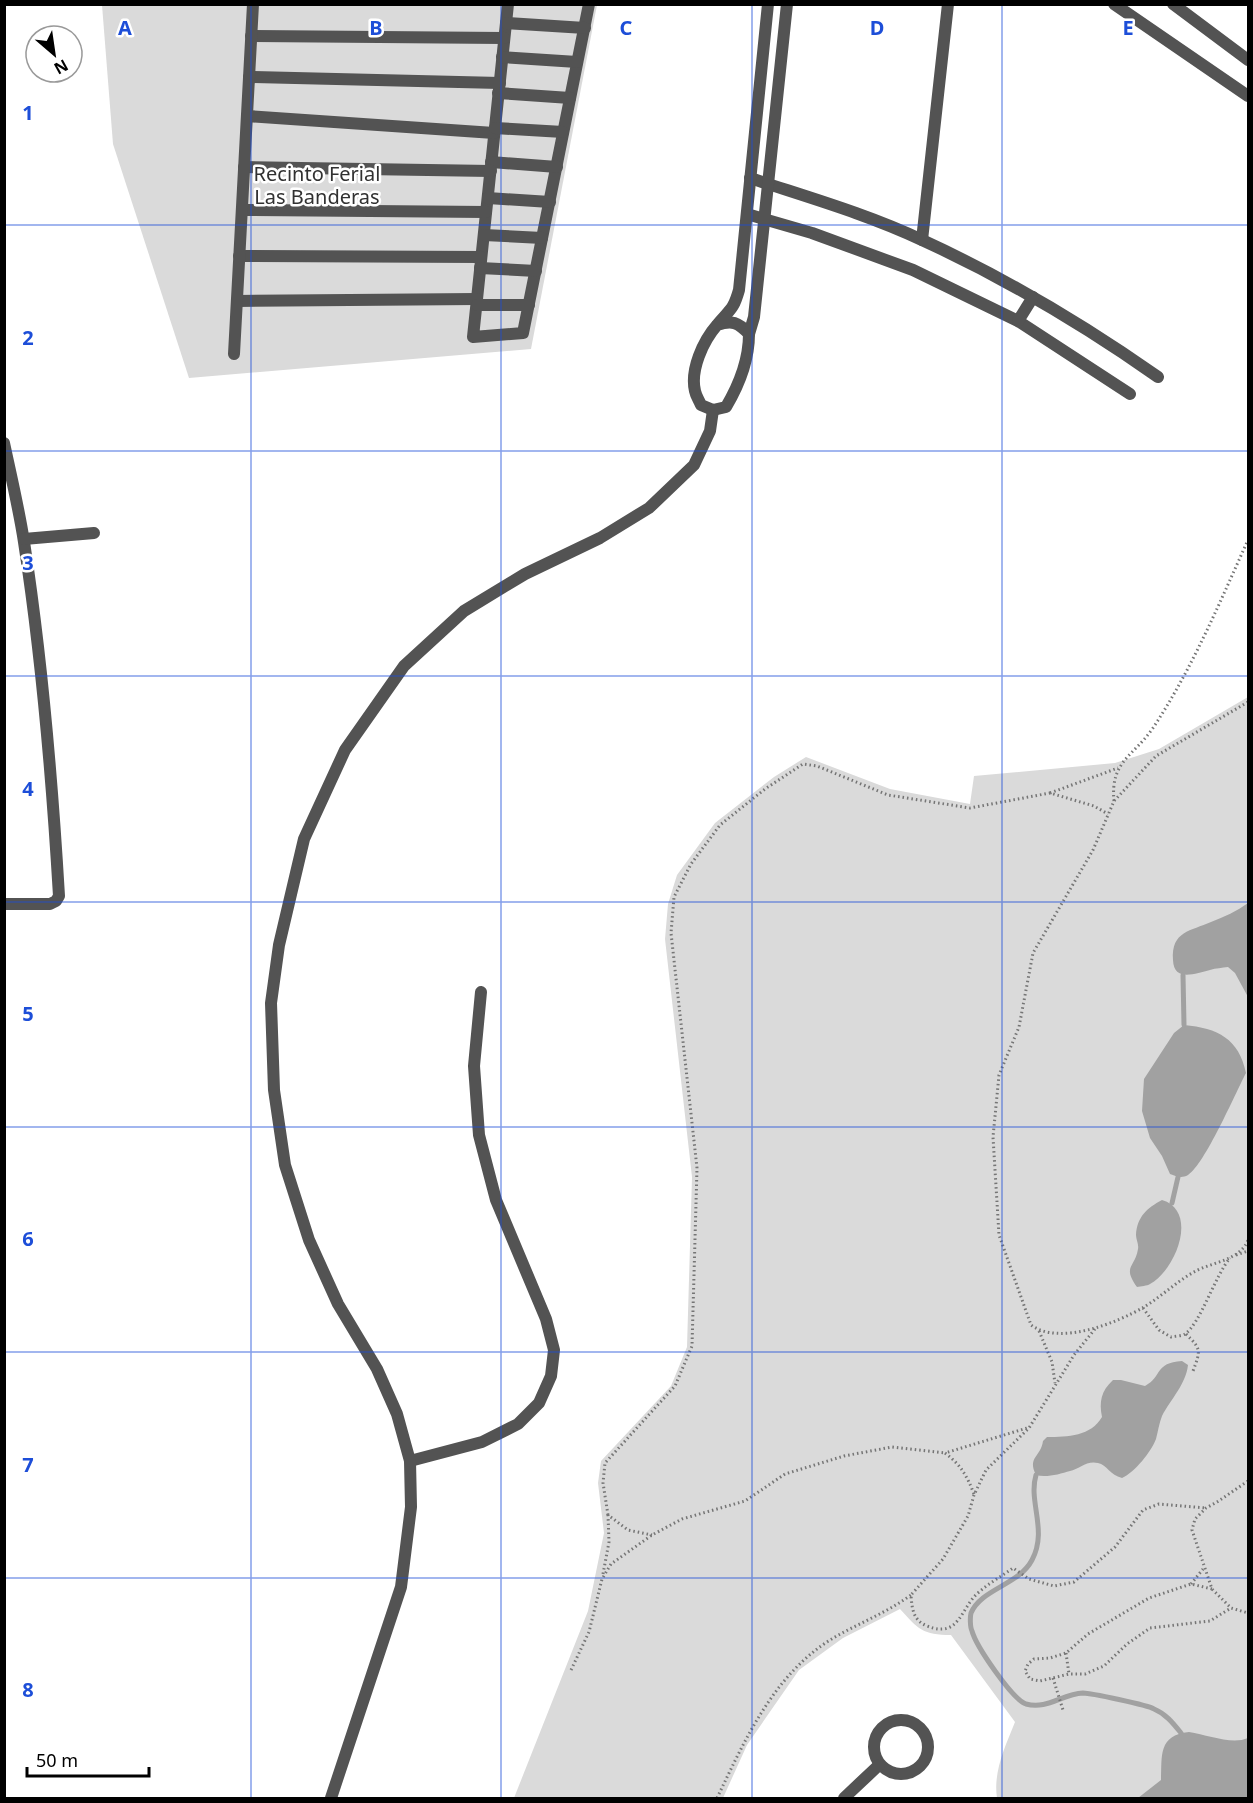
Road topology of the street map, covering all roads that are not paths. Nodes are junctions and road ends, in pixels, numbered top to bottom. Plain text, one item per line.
1 (253, 4) edge
2 (508, 4) edge
3 (589, 4) edge
4 (768, 4) edge
5 (787, 4) edge
6 (948, 4) edge
7 (1114, 4) edge
8 (1173, 4) edge
9 (506, 22) junction
10 (585, 28) junction
11 (251, 36) junction
12 (504, 38) junction
13 (502, 57) junction
14 (1248, 60) edge
15 (578, 62) junction
16 (249, 76) junction
17 (499, 88) junction
18 (1247, 92) edge
19 (570, 98) junction
20 (247, 116) junction
21 (495, 130) junction
22 (563, 132) junction
23 (491, 166) junction
24 (244, 167) junction
25 (556, 167) junction
26 (750, 178) junction
27 (768, 184) junction
28 (488, 198) junction
29 (550, 202) junction
30 (242, 210) junction
31 (486, 213) junction
32 (747, 214) junction
33 (765, 219) junction
34 (484, 235) junction
35 (542, 238) junction
36 (922, 240) junction
37 (239, 256) junction
38 (481, 263) junction
39 (536, 271) junction
40 (1034, 297) junction
41 (237, 301) junction
42 (477, 302) junction
43 (529, 305) junction
44 (1018, 321) junction
45 (717, 325) junction
46 (749, 333) junction
47 (234, 354) dead end
48 (1158, 377) dead end
49 (1130, 394) dead end
50 (713, 410) junction
51 (4, 443) edge
52 (94, 533) dead end
53 (24, 540) junction
54 (4, 904) edge
55 (482, 992) dead end
56 (410, 1461) junction
57 (879, 1765) junction
58 (331, 1798) edge
59 (844, 1798) edge

1 - 11 street
2 - 9 street
3 - 10 street
4 - 26 street
5 - 27 street
6 - 36 street
7 - 18 street
8 - 14 street
9 - 10 street
9 - 12 street
10 - 15 street
11 - 12 street
11 - 16 street
12 - 13 street
13 - 15 street
13 - 17 street
15 - 19 street
16 - 17 street
16 - 20 street
17 - 19 street
17 - 21 street
19 - 22 street
20 - 21 street
20 - 24 street
21 - 22 street
21 - 23 street
22 - 25 street
23 - 24 street
23 - 25 street
23 - 28 street
24 - 30 street
25 - 29 street
26 - 27 street
26 - 32 street
27 - 33 street
27 - 36 street
28 - 29 street
28 - 31 street
29 - 35 street
30 - 31 street
30 - 37 street
31 - 34 street
32 - 33 street
32 - 45 street
33 - 44 street
33 - 46 street
34 - 35 street
34 - 38 street
35 - 39 street
36 - 40 street
37 - 38 street
37 - 41 street
38 - 39 street
38 - 42 street
39 - 43 street
40 - 44 street
40 - 48 street
41 - 42 street
41 - 47 street
42 - 43 street
42 - 43 street
44 - 49 street
45 - 46 street
45 - 50 street
46 - 50 street
50 - 56 street
51 - 53 street
52 - 53 street
53 - 54 street
55 - 56 street
56 - 58 street
57 - 57 street
57 - 59 street

